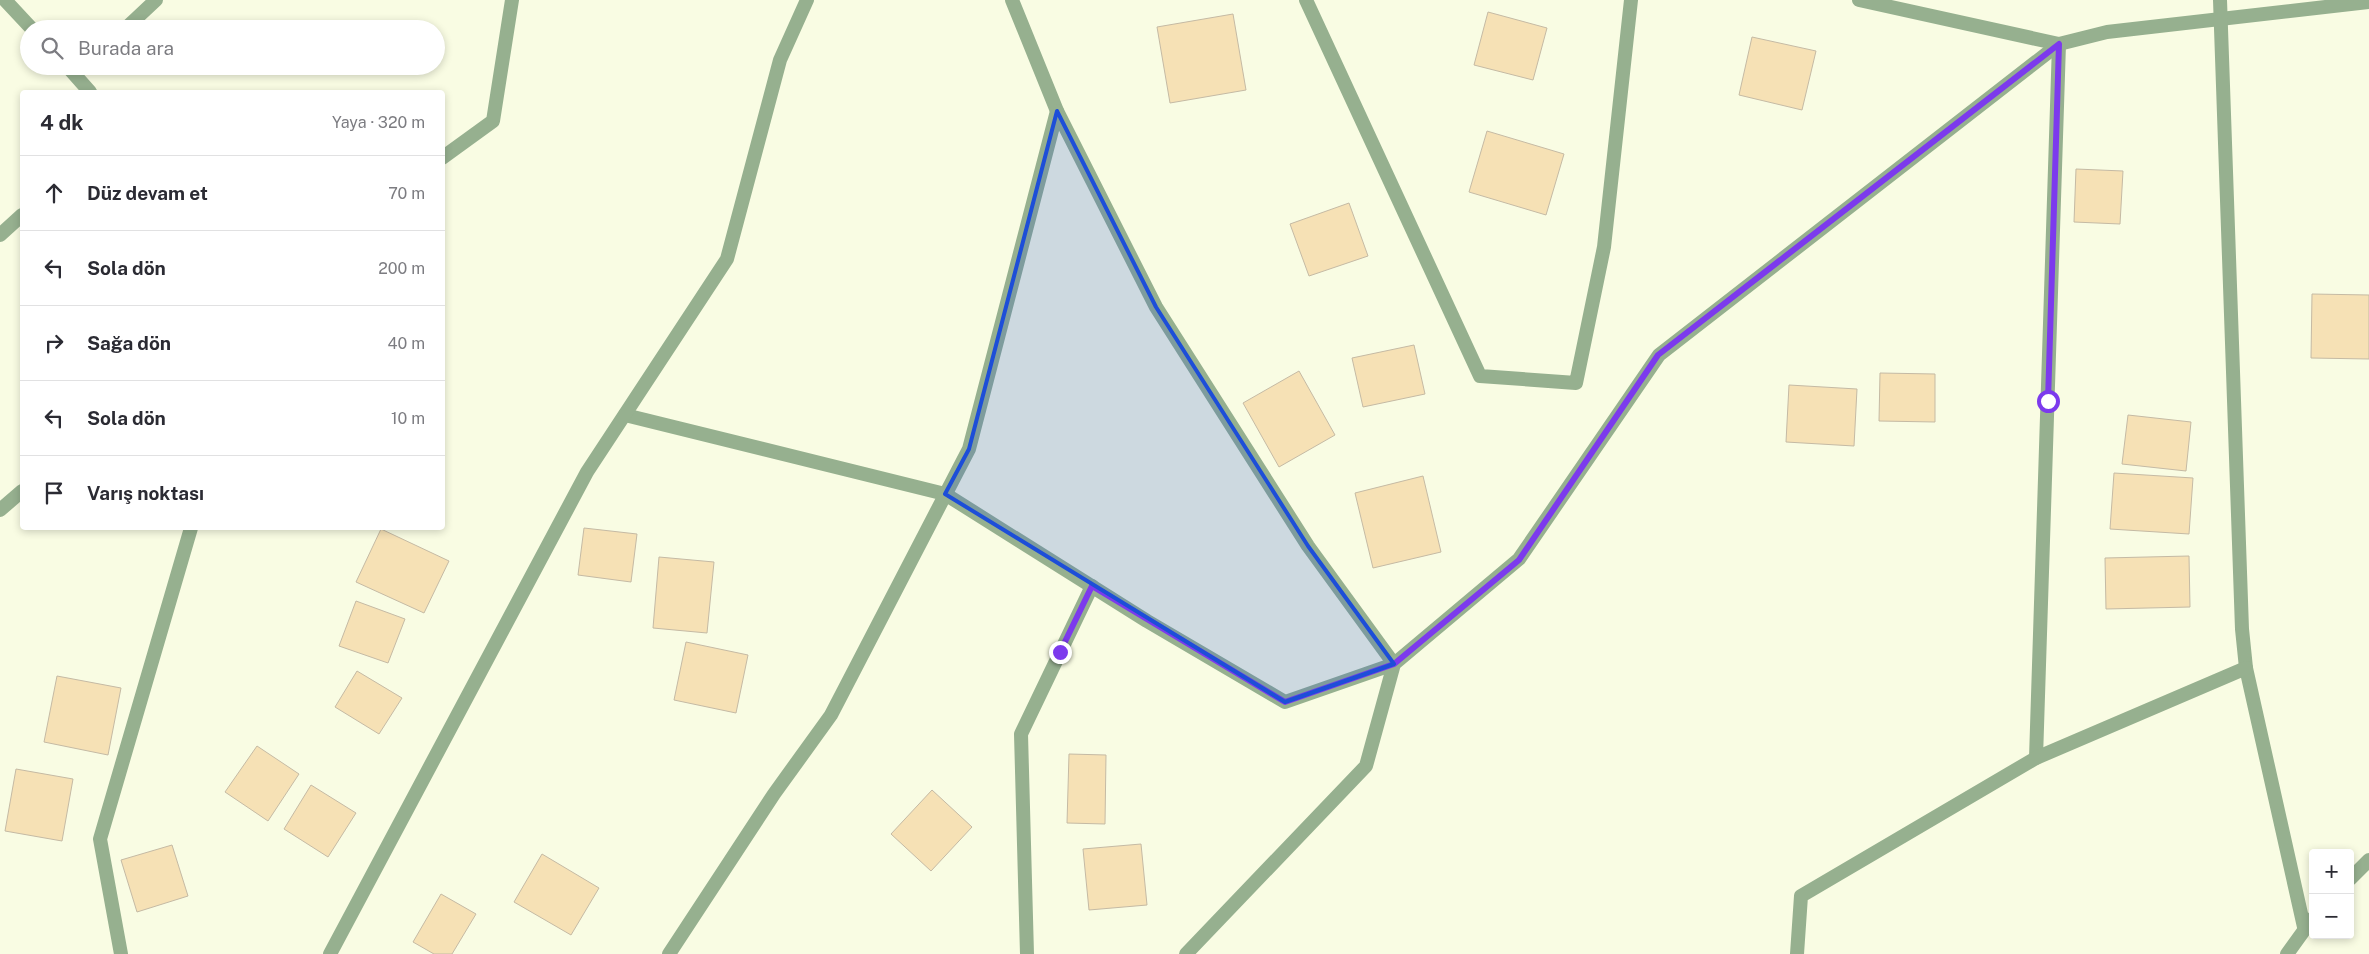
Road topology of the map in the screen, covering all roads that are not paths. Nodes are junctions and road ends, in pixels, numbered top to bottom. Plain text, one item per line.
1 (5, 0) edge
2 (156, 0) edge
3 (512, 0) edge
4 (807, 0) edge
5 (1012, 0) edge
6 (1306, 0) edge
7 (1630, 0) edge
8 (1859, 0) edge
9 (2220, 0) edge
10 (2369, 2) edge
11 (2221, 19) junction
12 (24, 20) edge
13 (135, 20) edge
14 (2059, 44) junction
15 (79, 75) edge
16 (89, 90) edge
17 (1057, 111) junction
18 (445, 156) edge
19 (20, 217) edge
20 (0, 234) edge
21 (624, 415) junction
22 (20, 493) edge
23 (945, 494) junction
24 (0, 510) edge
25 (191, 530) edge
26 (1092, 586) junction
27 (1394, 664) junction
28 (2246, 668) junction
29 (2036, 758) junction
30 (2369, 860) edge
31 (2354, 875) edge
32 (2308, 923) edge
33 (121, 954) edge
34 (330, 954) edge
35 (669, 954) edge
36 (1027, 954) edge
37 (1186, 954) edge
38 (1797, 954) edge
39 (2287, 954) edge

1 - 12 street
2 - 13 street
3 - 18 street
4 - 21 street
5 - 17 street
6 - 7 street
8 - 14 street
9 - 11 street
10 - 11 street
11 - 14 street
11 - 28 street
14 - 27 street
14 - 29 street
15 - 16 street
17 - 23 street
17 - 27 street
19 - 20 street
21 - 23 street
21 - 34 street
22 - 24 street
23 - 26 street
23 - 35 street
25 - 33 street
26 - 27 street
26 - 36 street
27 - 37 street
28 - 29 street
28 - 32 street
29 - 38 street
30 - 31 street
32 - 39 street

